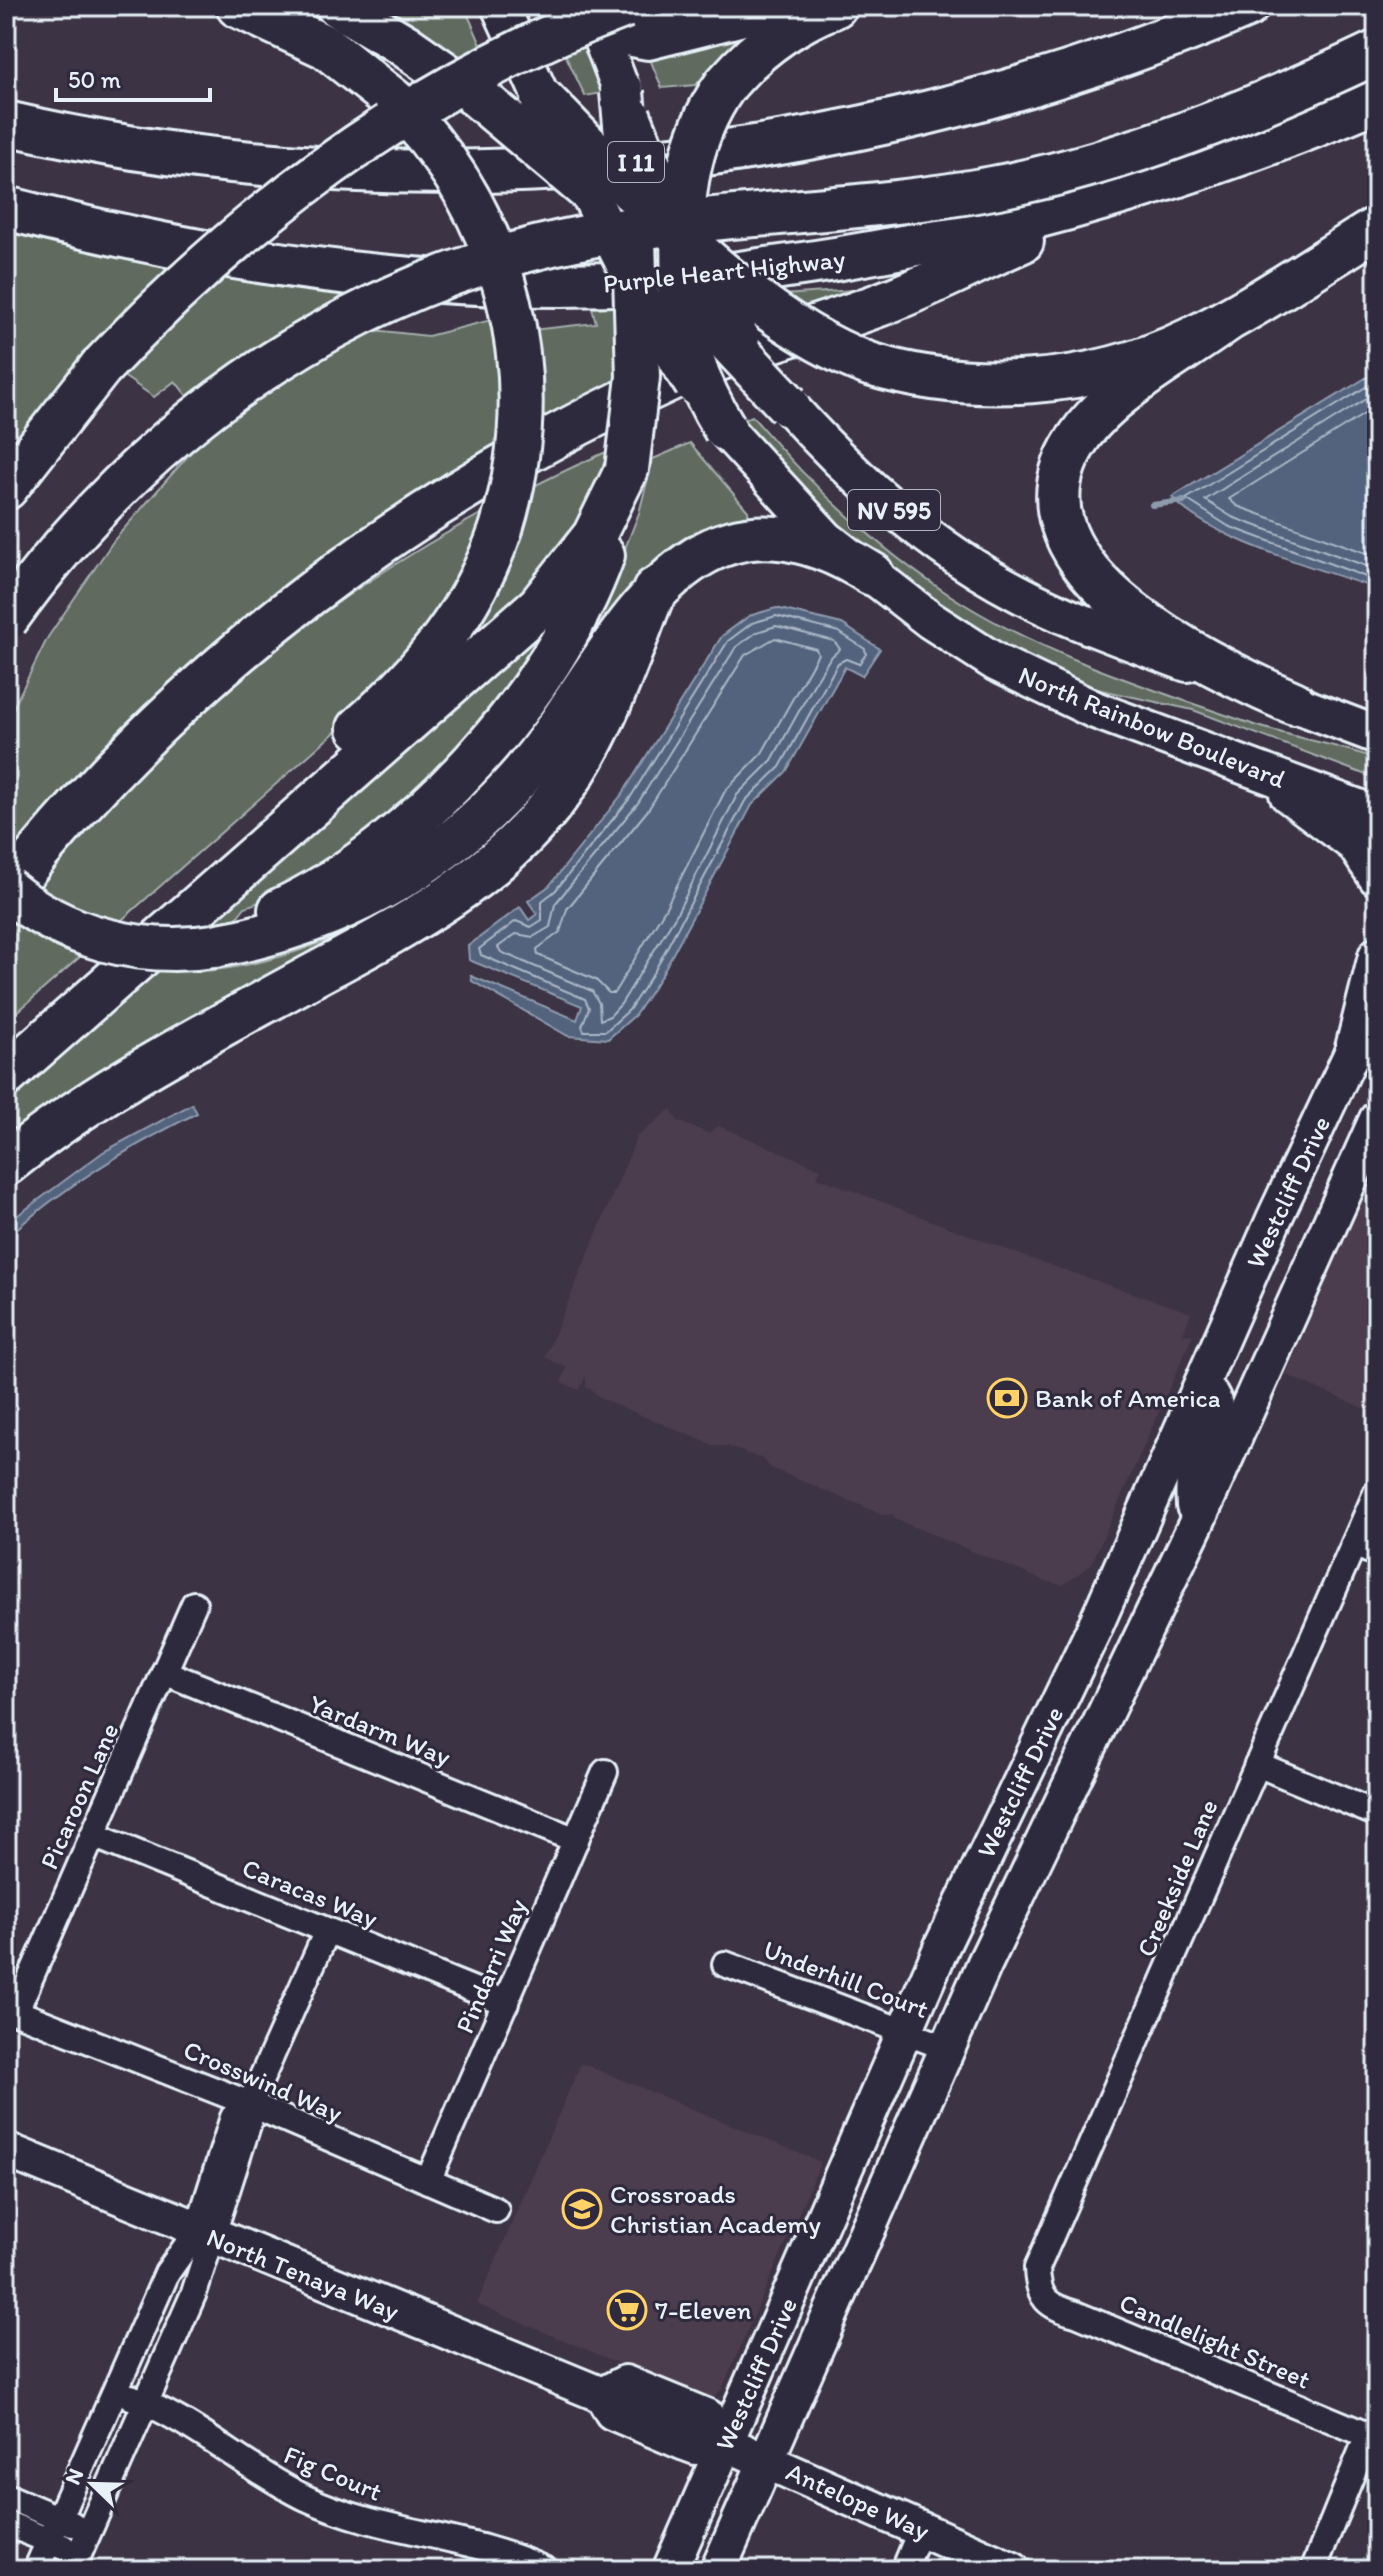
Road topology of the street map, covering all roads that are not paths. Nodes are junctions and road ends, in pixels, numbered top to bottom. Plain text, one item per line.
1 (238, 6) edge
2 (338, 6) edge
3 (500, 6) edge
4 (796, 6) edge
5 (835, 6) edge
6 (1247, 6) edge
7 (602, 8) edge
8 (1377, 24) edge
9 (1377, 52) edge
10 (622, 92) junction
11 (542, 99) junction
12 (1377, 100) edge
13 (6, 123) edge
14 (1145, 186) junction
15 (587, 189) junction
16 (631, 190) junction
17 (6, 208) edge
18 (1377, 228) edge
19 (681, 236) junction
20 (634, 240) junction
21 (637, 288) junction
22 (684, 295) junction
23 (1226, 321) junction
24 (788, 405) junction
25 (725, 429) junction
26 (627, 469) junction
27 (6, 488) edge
28 (6, 573) edge
29 (872, 574) junction
30 (655, 589) junction
31 (6, 620) edge
32 (1294, 703) junction
33 (1377, 735) edge
34 (1254, 770) junction
35 (1377, 815) edge
36 (1377, 877) edge
37 (6, 891) edge
38 (214, 946) junction
39 (1377, 956) edge
40 (1377, 998) edge
41 (6, 1037) edge
42 (1353, 1052) junction
43 (6, 1075) edge
44 (1377, 1119) edge
45 (1359, 1161) junction
46 (6, 1164) edge
47 (1291, 1182) junction
48 (1202, 1386) junction
49 (1377, 1491) edge
50 (1195, 1526) junction
51 (1354, 1544) junction
52 (1377, 1554) edge
53 (194, 1604) dead end
54 (1094, 1629) junction
55 (1135, 1649) junction
56 (164, 1672) junction
57 (1257, 1764) junction
58 (605, 1772) dead end
59 (1377, 1814) edge
60 (93, 1835) junction
61 (576, 1840) junction
62 (327, 1931) junction
63 (725, 1964) dead end
64 (506, 2003) junction
65 (11, 2009) edge
66 (905, 2031) junction
67 (947, 2048) junction
68 (250, 2104) junction
69 (6, 2150) edge
70 (428, 2181) junction
71 (496, 2210) dead end
72 (204, 2234) junction
73 (1038, 2289) joint
74 (114, 2390) junction
75 (146, 2402) junction
76 (1373, 2437) edge
77 (746, 2452) junction
78 (6, 2496) edge
79 (59, 2519) junction
80 (6, 2523) edge
81 (921, 2529) junction
82 (49, 2541) junction
83 (80, 2552) edge
84 (36, 2570) edge
85 (546, 2570) edge
86 (670, 2570) edge
87 (718, 2570) edge
88 (904, 2570) edge
89 (1013, 2570) edge
90 (1313, 2570) edge

1 - 41 highway, bridge
2 - 15 highway, bridge
3 - 11 main road, North Rainbow Boulevard / NV 595
4 - 7 highway
5 - 19 highway, bridge
6 - 13 highway, I 11
7 - 10 main road, NV 595
7 - 27 highway, bridge
8 - 28 highway, bridge
9 - 31 highway, bridge
10 - 16 highway, bridge
10 - 19 main road, NV 595, bridge
11 - 15 main road, North Rainbow Boulevard / NV 595, bridge
11 - 16 highway, bridge
12 - 14 highway, Purple Heart Highway
14 - 17 highway, Purple Heart Highway
14 - 37 highway
15 - 20 highway, bridge
15 - 21 main road, North Rainbow Boulevard / NV 595, bridge
16 - 19 highway, bridge
16 - 20 highway, bridge
18 - 23 highway
19 - 22 highway, bridge
19 - 23 highway, bridge
19 - 24 main road, NV 595, bridge
20 - 21 highway, bridge
20 - 22 highway, bridge
21 - 25 main road, North Rainbow Boulevard / NV 595, bridge
21 - 26 highway, bridge
22 - 24 highway, bridge
22 - 25 highway, bridge
23 - 32 highway
24 - 32 main road, NV 595
25 - 29 main road, North Rainbow Boulevard / NV 595
26 - 38 highway
26 - 43 highway
29 - 30 highway
29 - 34 main road, North Rainbow Boulevard / NV 595
30 - 38 highway
30 - 46 highway
32 - 33 main road, NV 595
34 - 35 main road, North Rainbow Boulevard / NV 595
34 - 36 main road
37 - 38 highway, bridge
39 - 42 main road
40 - 42 main road, Westcliff Drive
42 - 47 main road, Westcliff Drive
44 - 45 main road, Westcliff Drive
45 - 47 main road
45 - 50 main road, Westcliff Drive
47 - 48 main road, Westcliff Drive
48 - 50 main road
48 - 54 main road, Westcliff Drive
49 - 51 street, Creekside Lane
50 - 55 main road, Westcliff Drive
51 - 52 street
51 - 57 street, Creekside Lane
53 - 56 street, Picaroon Lane
54 - 55 main road
54 - 66 main road, Westcliff Drive
55 - 67 main road, Westcliff Drive
56 - 60 street, Picaroon Lane
56 - 61 street, Yardarm Way
57 - 59 street
57 - 73 street, Creekside Lane
58 - 61 street, Pindarri Way
60 - 62 street, Caracas Way
60 - 65 street, Picaroon Lane
61 - 64 street, Pindarri Way
62 - 64 street, Caracas Way
62 - 68 street
63 - 66 street, Underhill Court
64 - 70 street, Pindarri Way
65 - 68 street, Crosswind Way
66 - 67 street, Underhill Court
66 - 77 main road, Westcliff Drive
67 - 77 main road, Westcliff Drive
68 - 70 street, Crosswind Way
68 - 72 street
69 - 72 main road, North Tenaya Way
70 - 71 street, Crosswind Way
72 - 74 street
72 - 75 street
72 - 77 main road, North Tenaya Way
73 - 76 street, Candlelight Street
74 - 75 street, Fig Court
74 - 79 street
75 - 83 street
75 - 85 street, Fig Court
76 - 90 street
77 - 81 main road, Antelope Way
77 - 86 main road, Westcliff Drive
77 - 87 main road, Westcliff Drive
78 - 79 street
79 - 82 street
79 - 83 street
80 - 82 street
81 - 88 street
81 - 89 main road, Antelope Way
82 - 83 street
82 - 84 street

